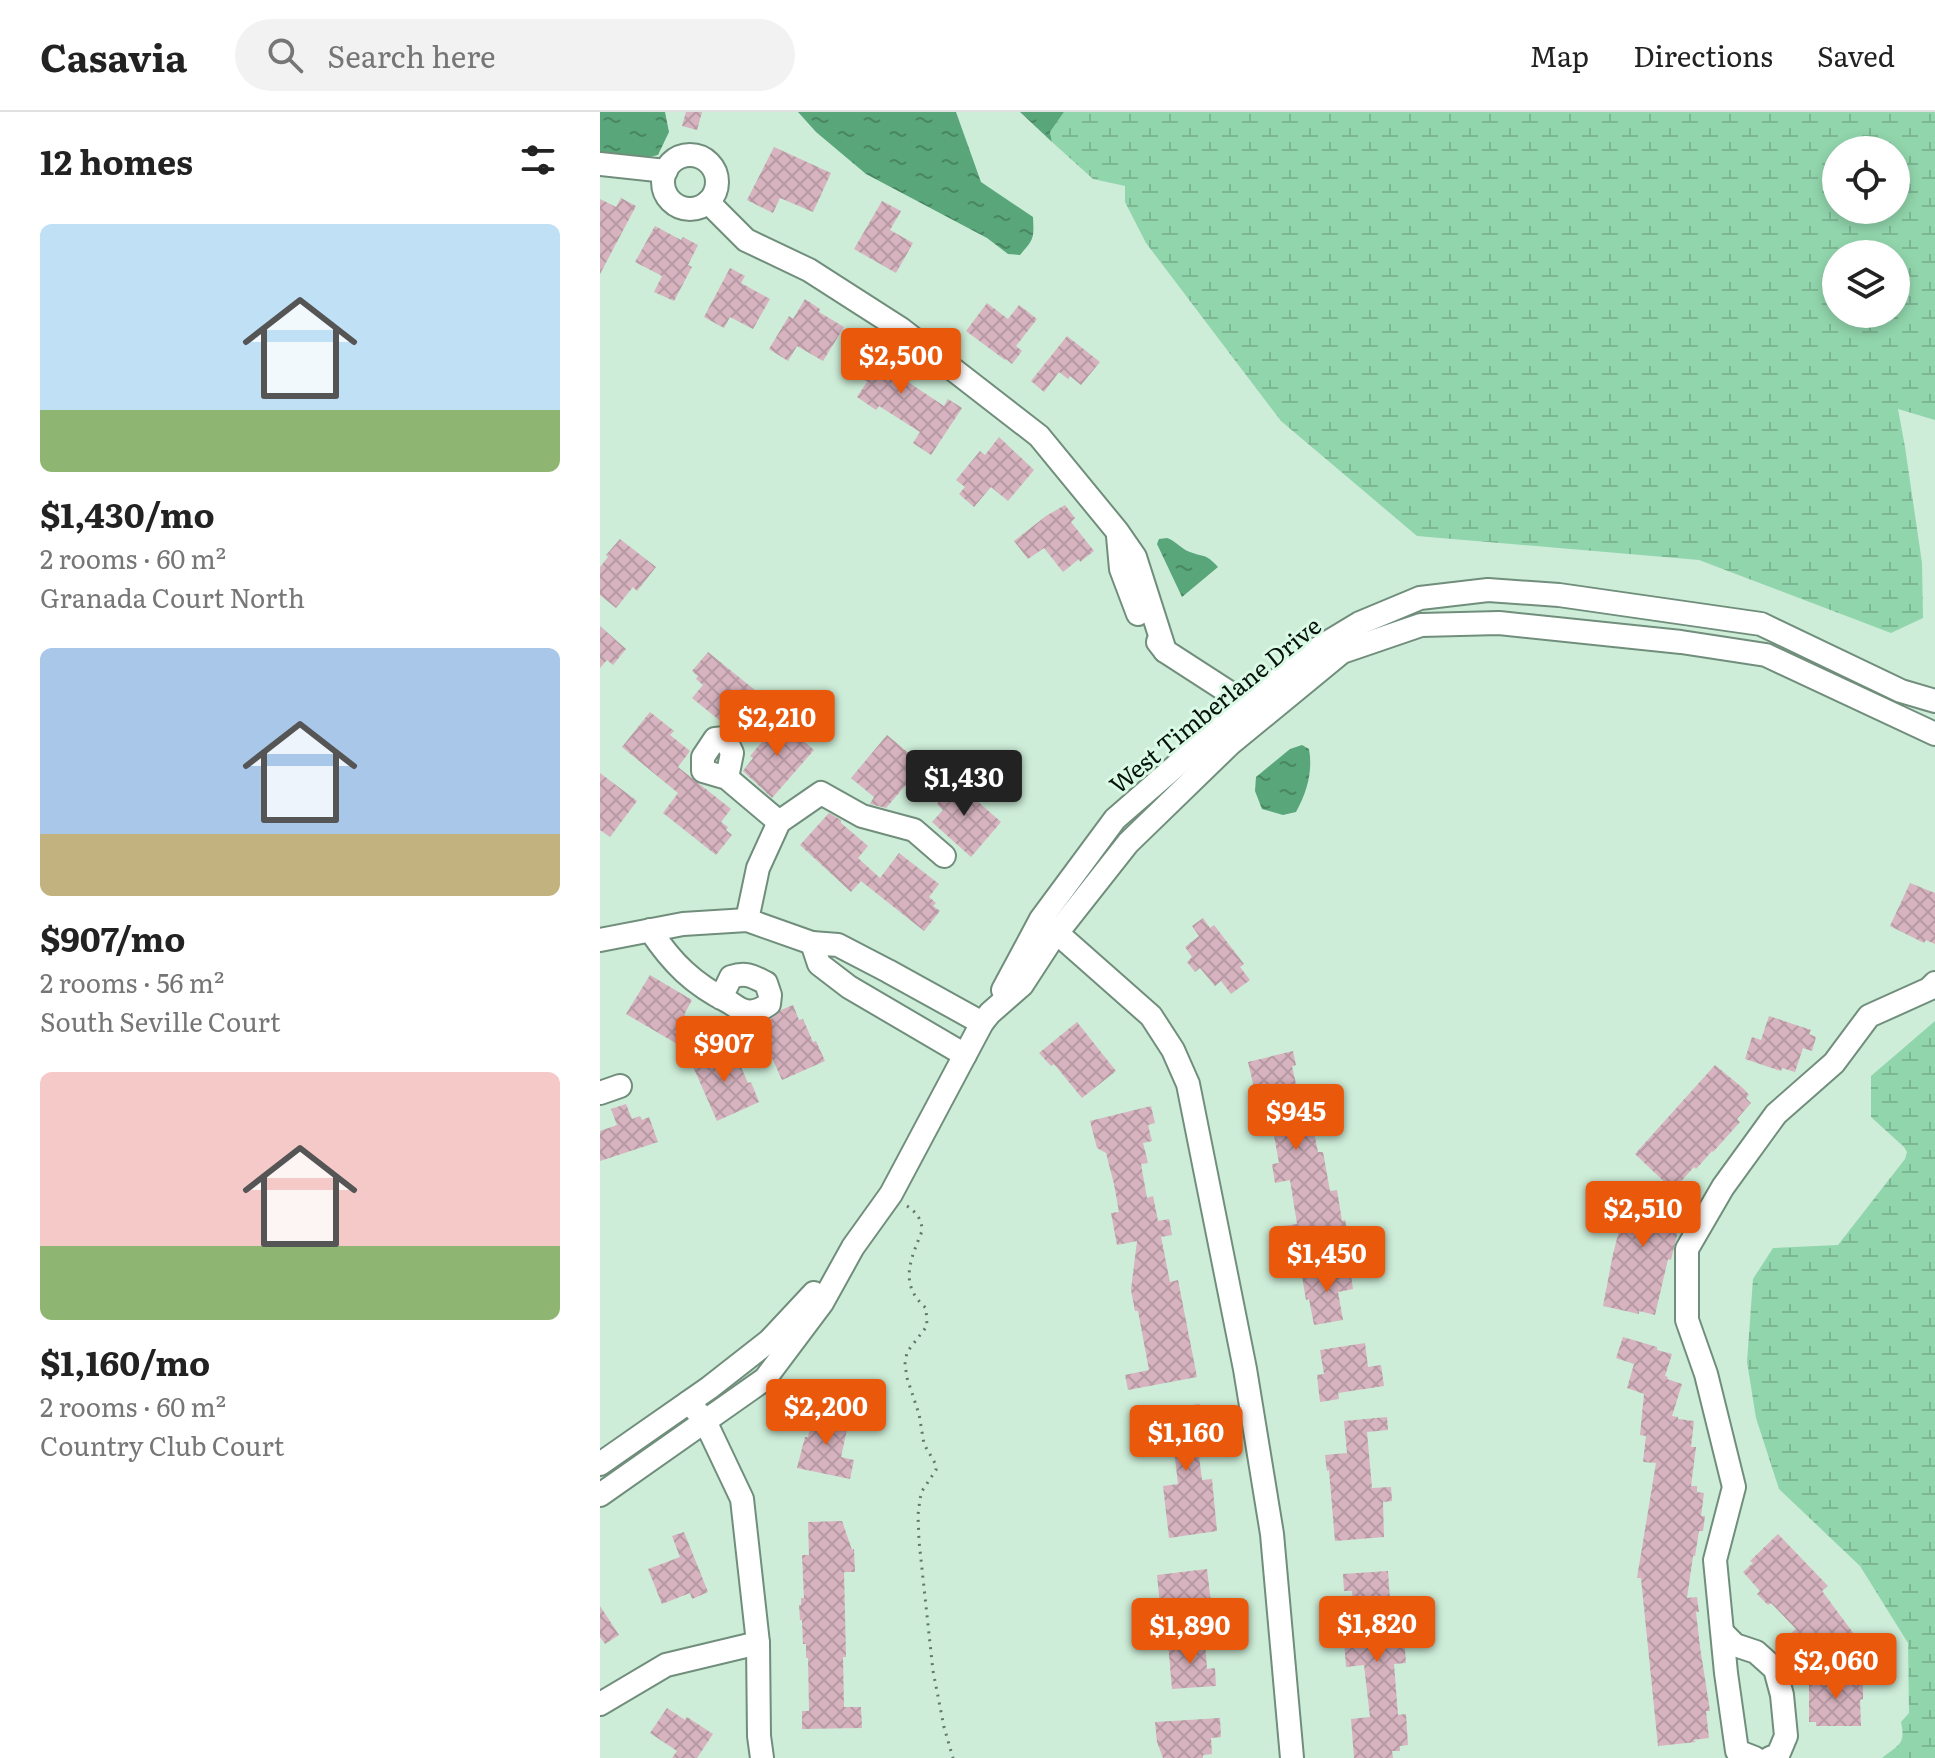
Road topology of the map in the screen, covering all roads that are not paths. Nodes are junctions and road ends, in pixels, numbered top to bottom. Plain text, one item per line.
1 (600, 164) edge
2 (666, 171) junction
3 (708, 202) junction
4 (1935, 701) edge
5 (1247, 704) junction
6 (1935, 734) edge
7 (727, 778) dead end
8 (779, 822) junction
9 (944, 856) dead end
10 (747, 920) junction
11 (1049, 926) junction
12 (650, 930) junction
13 (600, 940) edge
14 (812, 943) junction
15 (1935, 983) edge
16 (721, 998) dead end
17 (986, 1018) junction
18 (965, 1055) junction
19 (853, 1247) junction
20 (689, 1402) junction
21 (705, 1421) junction
22 (600, 1464) edge
23 (600, 1495) edge
24 (1723, 1633) junction
25 (758, 1643) junction
26 (600, 1704) edge
27 (762, 1758) edge
28 (1292, 1758) edge
29 (1755, 1758) edge
30 (1770, 1758) edge

1 - 2 street
2 - 3 street
2 - 3 street
3 - 5 street
4 - 5 street, West Timberlane Drive
5 - 11 street, West Timberlane Drive
6 - 11 street, West Timberlane Drive
7 - 8 street
8 - 9 street
8 - 10 street
10 - 12 street
10 - 14 street
11 - 17 street, West Timberlane Drive
11 - 28 street
12 - 13 street
12 - 16 street
14 - 17 street
14 - 18 street
15 - 24 street
17 - 18 street, West Timberlane Drive
18 - 19 street, West Timberlane Drive
19 - 20 street, West Timberlane Drive
19 - 21 street, West Timberlane Drive
20 - 21 street
20 - 22 street, West Timberlane Drive
21 - 23 street, West Timberlane Drive
21 - 25 street
24 - 29 street
24 - 30 street
25 - 26 street
25 - 27 street

